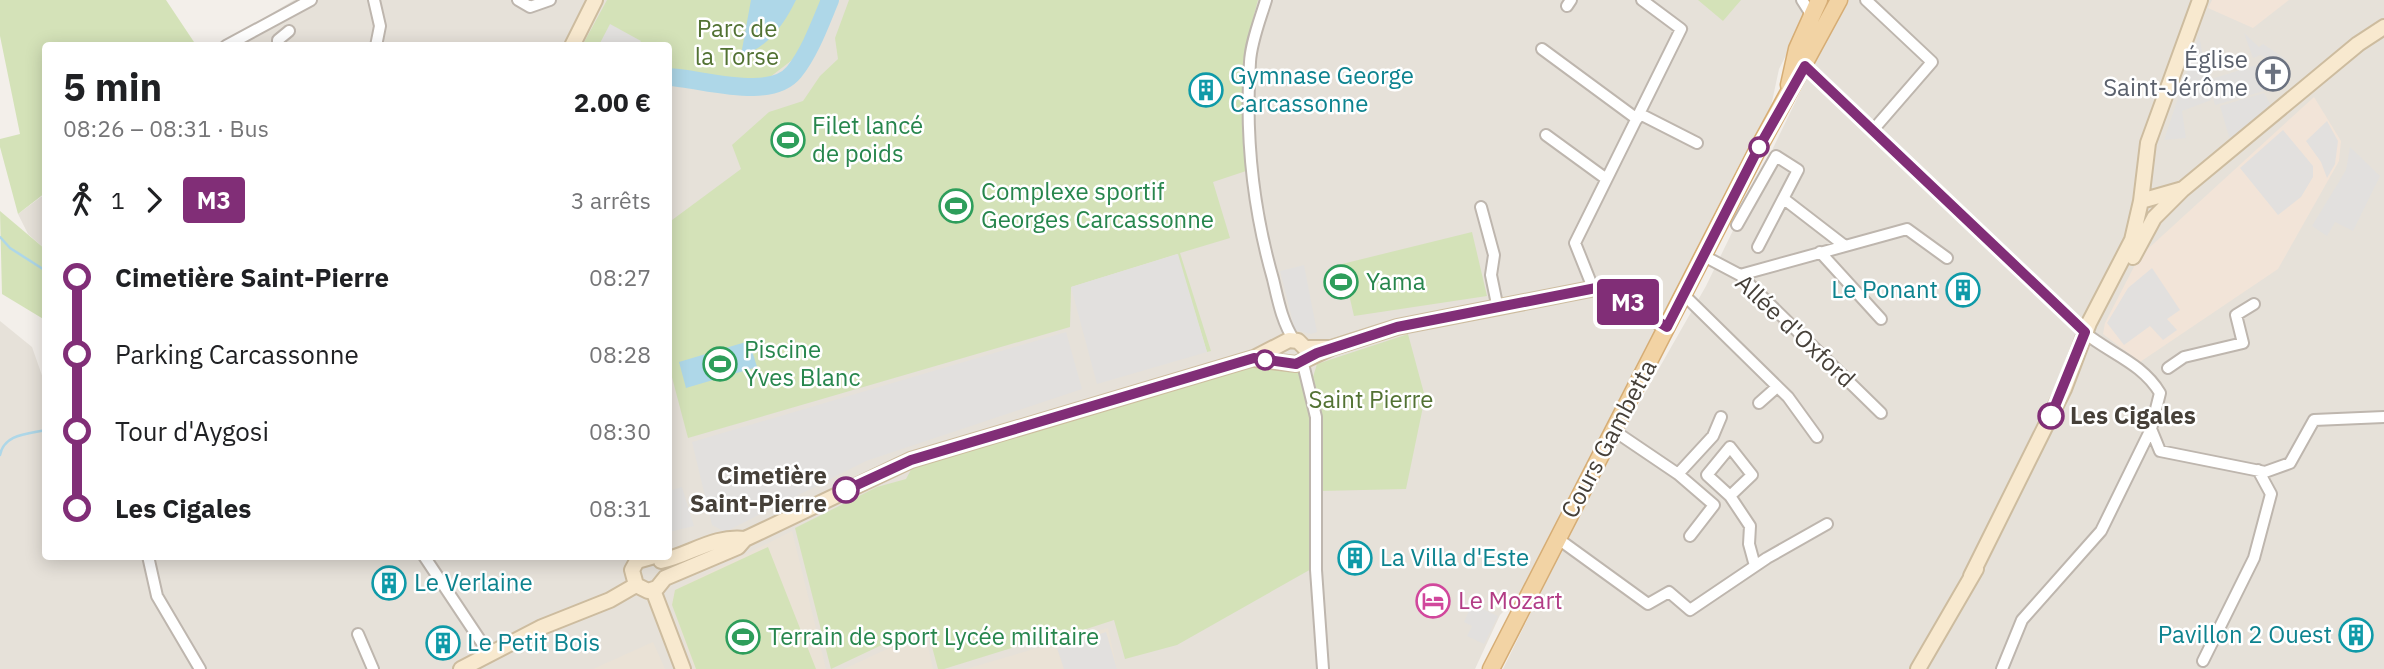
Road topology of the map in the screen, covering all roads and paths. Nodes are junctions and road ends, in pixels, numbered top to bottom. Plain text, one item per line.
1 (311, 0) edge
2 (374, 0) edge
3 (518, 0) edge
4 (550, 0) edge
5 (595, 0) edge
6 (1266, 0) edge
7 (1642, 0) edge
8 (1802, 0) edge
9 (1819, 0) edge
10 (1839, 0) edge
11 (1866, 0) edge
12 (2200, 0) edge
13 (1809, 21) junction
14 (2384, 27) edge
15 (289, 31) dead end
16 (233, 42) edge
17 (278, 42) edge
18 (377, 42) edge
19 (574, 42) edge
20 (1542, 48) dead end
21 (1800, 62) junction
22 (1638, 117) junction
23 (1873, 130) junction
24 (1546, 135) dead end
25 (1697, 143) dead end
26 (1605, 178) junction
27 (1784, 199) junction
28 (1481, 207) dead end
29 (2150, 207) junction
30 (1737, 225) dead end
31 (1845, 246) junction
32 (1758, 247) dead end
33 (1820, 252) junction
34 (1704, 256) junction
35 (1947, 258) dead end
36 (1740, 275) junction
37 (1593, 288) junction
38 (1684, 295) junction
39 (2255, 304) dead end
40 (1498, 309) junction
41 (1881, 319) dead end
42 (1667, 327) junction
43 (2089, 336) junction
44 (1293, 349) junction
45 (2168, 368) dead end
46 (1777, 387) junction
47 (1759, 404) dead end
48 (1881, 413) dead end
49 (1721, 416) dead end
50 (2384, 417) edge
51 (2151, 429) junction
52 (1613, 430) junction
53 (1817, 437) dead end
54 (2258, 470) junction
55 (1678, 474) junction
56 (1730, 495) junction
57 (1827, 524) dead end
58 (1690, 536) dead end
59 (1557, 538) junction
60 (745, 540) junction
61 (672, 552) edge
62 (149, 560) edge
63 (427, 560) edge
64 (645, 560) edge
65 (649, 560) edge
66 (1755, 566) junction
67 (665, 578) junction
68 (636, 585) junction
69 (653, 590) junction
70 (358, 634) dead end
71 (490, 655) junction
72 (2203, 661) dead end
73 (200, 669) edge
74 (373, 669) edge
75 (461, 669) edge
76 (683, 669) edge
77 (1323, 669) edge
78 (1491, 669) edge
79 (1918, 669) edge
80 (2002, 669) edge

1 - 16 street
2 - 18 street
3 - 4 street
5 - 19 main road
6 - 44 street
7 - 22 street
8 - 13 street
9 - 13 main road, Cours Gambetta
10 - 21 main road, Cours Gambetta
11 - 23 street
12 - 29 main road
13 - 21 main road, Cours Gambetta
14 - 29 main road
15 - 17 street
20 - 22 street
21 - 23 street
21 - 34 main road, Cours Gambetta
22 - 25 street
22 - 26 street
23 - 43 street
24 - 26 street
26 - 37 street
27 - 30 street
27 - 31 street
27 - 32 street
28 - 40 street
29 - 43 main road
31 - 33 street
31 - 35 street
33 - 36 street
33 - 41 street
34 - 36 street, Allée d'Oxford
34 - 38 main road, Cours Gambetta
36 - 48 street, Allée d'Oxford
37 - 40 main road
37 - 42 main road
38 - 42 main road, Cours Gambetta
38 - 46 street
39 - 45 street
40 - 44 main road
42 - 52 main road, Cours Gambetta
43 - 51 street
43 - 79 main road
44 - 60 main road
44 - 77 street
46 - 47 street
46 - 53 street
49 - 55 street
50 - 54 street
51 - 54 street
51 - 80 street
52 - 55 street
52 - 59 main road, Cours Gambetta
54 - 72 street
55 - 58 street
56 - 56 street
56 - 66 street
57 - 66 street
59 - 66 street
59 - 78 main road, Cours Gambetta
60 - 61 main road
60 - 67 main road
62 - 73 street
63 - 71 street
64 - 68 main road
65 - 67 main road
67 - 69 main road
68 - 69 main road
68 - 71 main road
69 - 76 main road
70 - 74 street
71 - 75 main road

